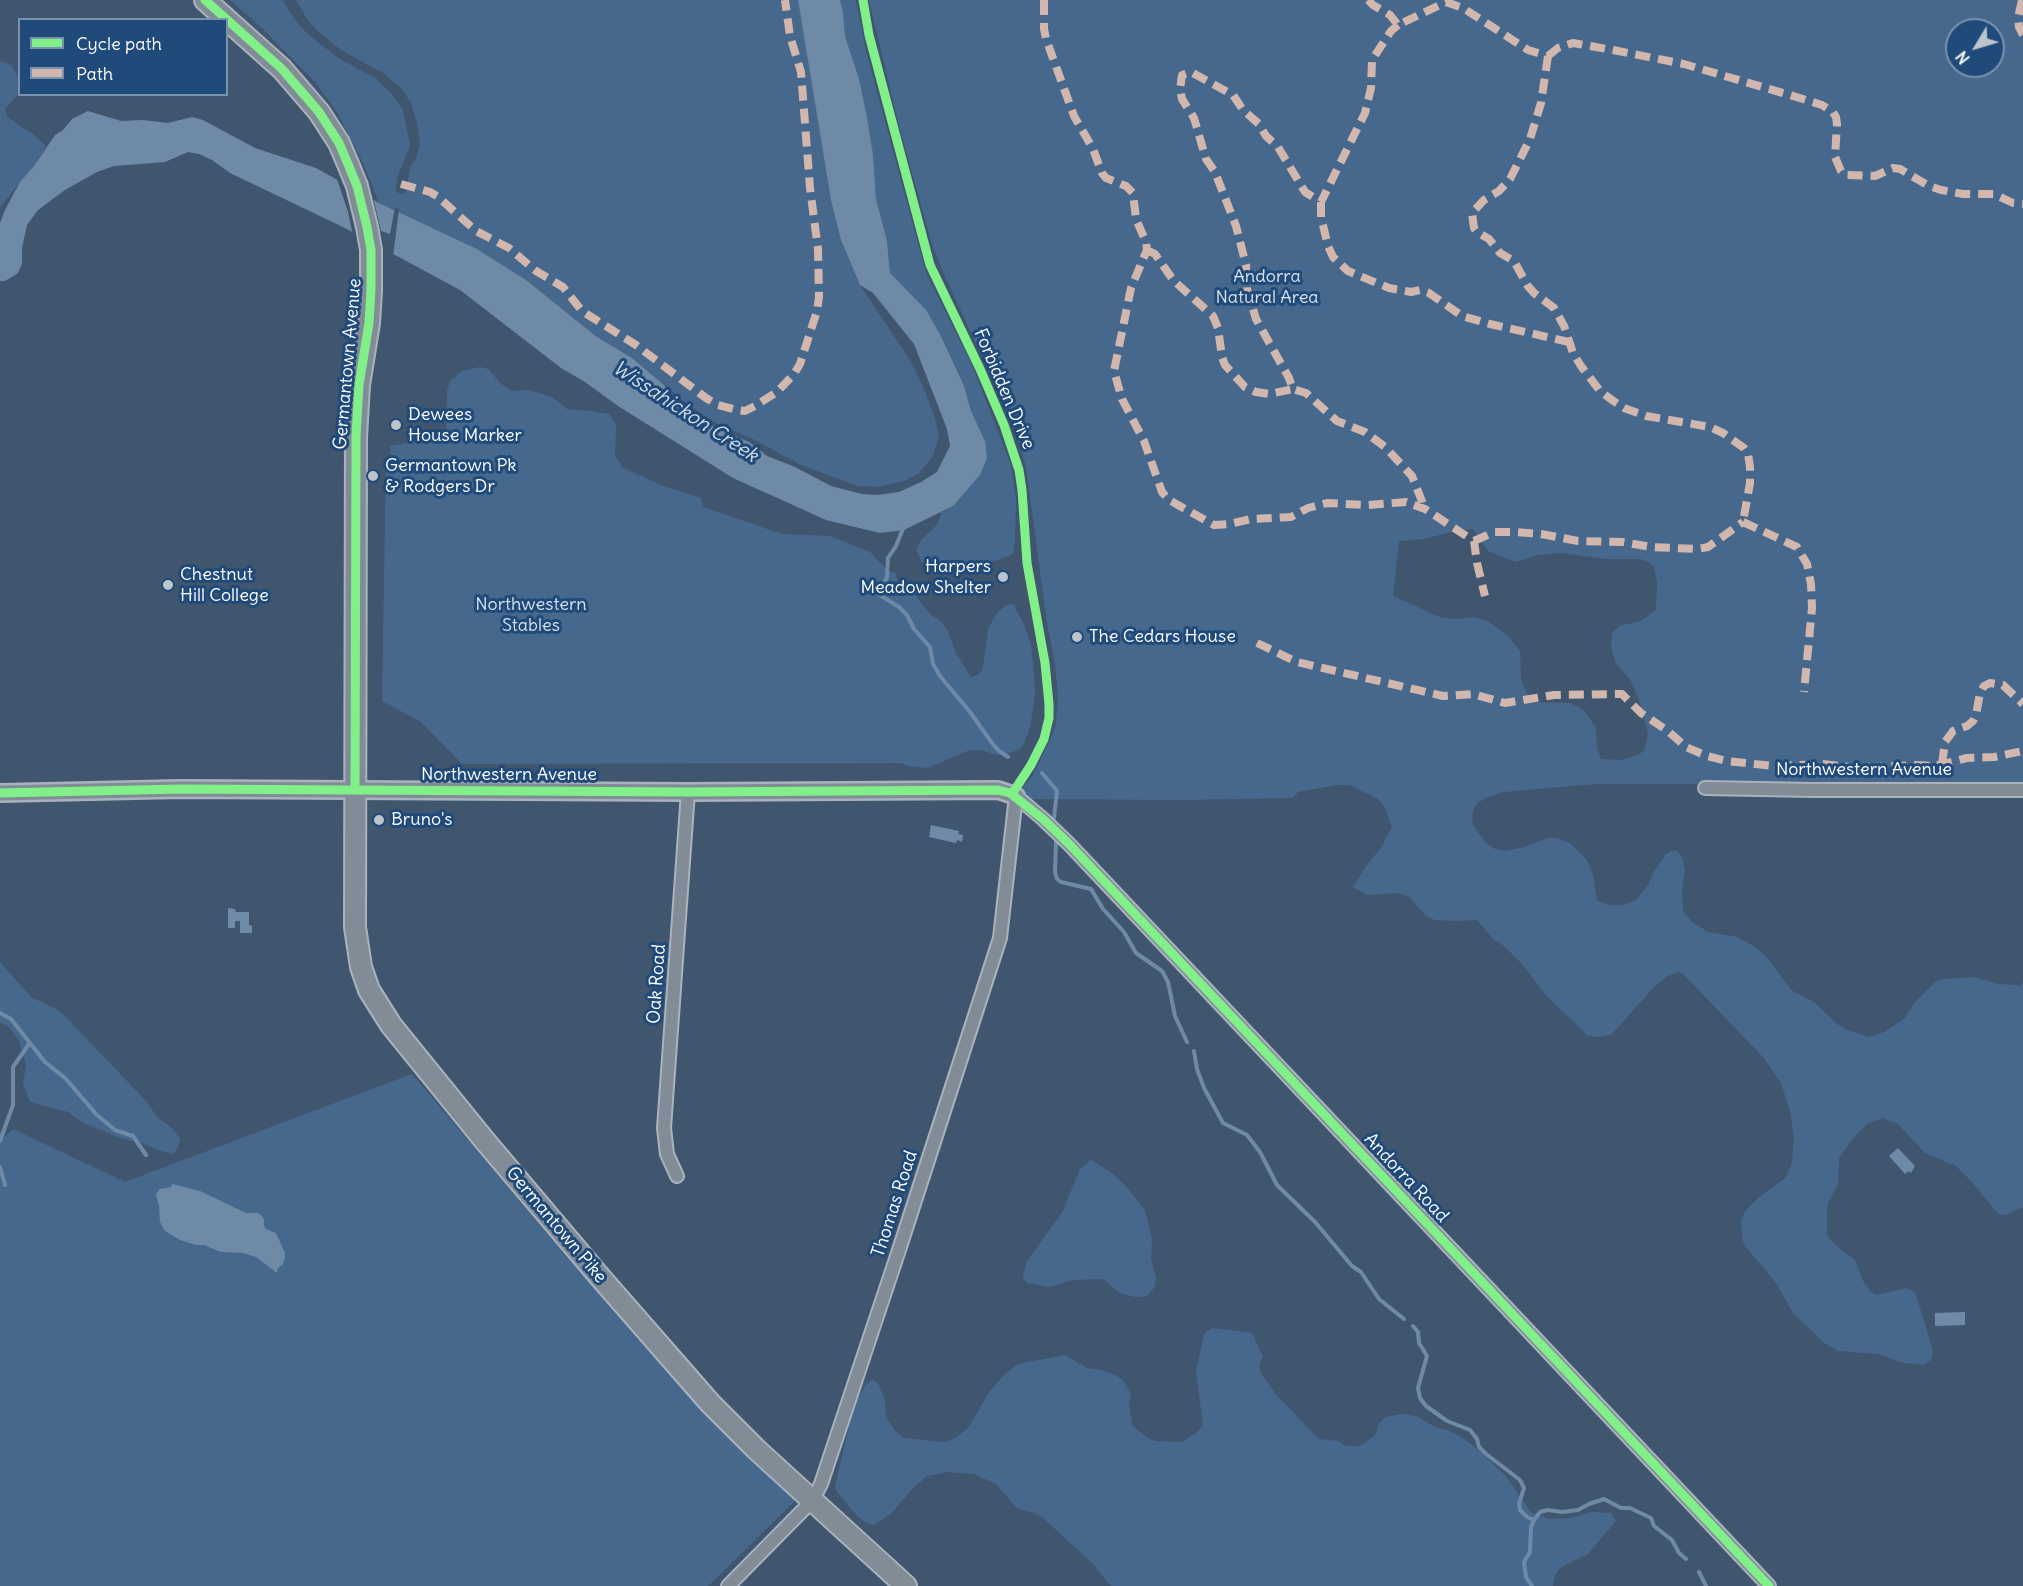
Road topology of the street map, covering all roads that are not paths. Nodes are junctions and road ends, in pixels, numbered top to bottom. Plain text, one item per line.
1 (205, 0) edge
2 (225, 18) edge
3 (228, 21) edge
4 (1705, 788) dead end
5 (355, 790) junction
6 (2023, 790) edge
7 (688, 792) junction
8 (0, 793) edge
9 (1016, 796) junction
10 (677, 1176) dead end
11 (812, 1501) junction
12 (728, 1586) edge
13 (906, 1586) edge
14 (1768, 1586) edge

1 - 2 main road, Germantown Avenue
3 - 5 main road, Germantown Avenue
4 - 6 street, Northwestern Avenue
5 - 7 street, Northwestern Avenue
5 - 8 street, Northwestern Avenue
5 - 11 main road, Germantown Pike
7 - 9 street, Northwestern Avenue
7 - 10 street, Oak Road
9 - 11 street, Thomas Road
9 - 14 street, Andorra Road
11 - 12 street, Thomas Road
11 - 13 main road, Germantown Pike

